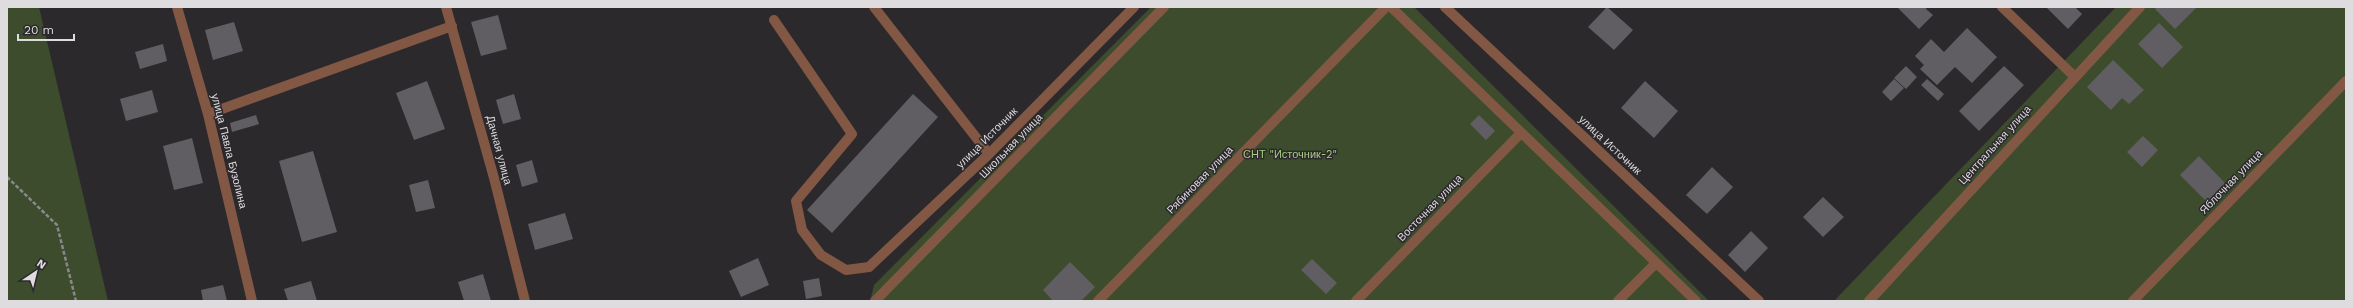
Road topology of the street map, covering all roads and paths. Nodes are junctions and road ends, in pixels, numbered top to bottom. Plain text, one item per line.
1 (177, 7) edge
2 (446, 7) edge
3 (874, 7) edge
4 (1134, 7) edge
5 (1164, 7) edge
6 (1386, 7) edge
7 (1391, 7) edge
8 (1445, 7) edge
9 (2002, 7) edge
10 (2140, 7) edge
11 (774, 20) dead end
12 (452, 26) junction
13 (2074, 76) junction
14 (2346, 80) edge
15 (208, 114) junction
16 (1521, 132) junction
17 (989, 154) junction
18 (7, 177) edge
19 (1656, 263) junction
20 (76, 301) edge
21 (252, 301) edge
22 (525, 301) edge
23 (875, 301) edge
24 (1098, 301) edge
25 (1356, 301) edge
26 (1618, 301) edge
27 (1696, 301) edge
28 (1760, 301) edge
29 (1869, 301) edge
30 (2134, 301) edge

1 - 15 street, улица Павла Бузолина
2 - 12 street, Дачная улица
3 - 17 street
4 - 17 street, улица Источник
5 - 23 street, Школьная улица
6 - 24 street, Рябиновая улица
7 - 16 street
8 - 28 street, улица Источник
9 - 13 street
10 - 13 street, Центральная улица
11 - 17 street, улица Источник
12 - 15 street
12 - 22 street, Дачная улица
13 - 29 street, Центральная улица
14 - 30 street, Яблочная улица
15 - 21 street, улица Павла Бузолина
16 - 19 street
16 - 25 street, Восточная улица
18 - 20 path
19 - 26 street
19 - 27 street

